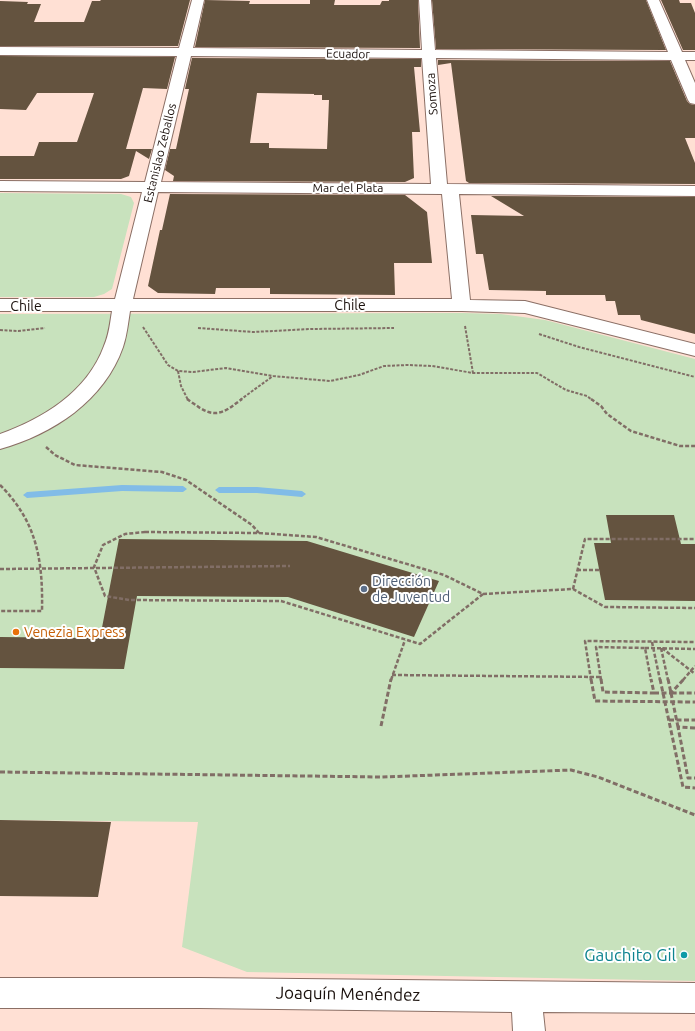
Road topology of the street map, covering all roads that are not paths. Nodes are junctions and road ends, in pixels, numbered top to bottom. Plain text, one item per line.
1 (198, 0) edge
2 (425, 0) edge
3 (653, 0) edge
4 (0, 51) edge
5 (185, 52) junction
6 (429, 54) junction
7 (676, 56) junction
8 (695, 56) edge
9 (695, 100) edge
10 (0, 186) edge
11 (152, 187) junction
12 (444, 189) junction
13 (695, 191) edge
14 (0, 306) edge
15 (122, 306) junction
16 (464, 314) junction
17 (695, 350) edge
18 (0, 442) edge
19 (0, 993) edge
20 (526, 996) junction
21 (695, 998) edge
22 (529, 1031) edge

1 - 5 street, Estanislao Zeballos
2 - 6 street, Somoza
3 - 7 street
4 - 5 street, Ecuador
5 - 6 street, Ecuador
5 - 11 street, Estanislao Zeballos
6 - 7 street, Ecuador
6 - 12 street, Somoza
7 - 8 street, Ecuador
7 - 9 street
10 - 11 street, Mar del Plata
11 - 12 street, Mar del Plata
11 - 15 street, Estanislao Zeballos
12 - 13 street, Mar del Plata
12 - 16 street, Somoza
14 - 15 street, Chile
15 - 16 street, Chile
15 - 18 street, Estanislao Zeballos
16 - 17 street, Chile
19 - 20 street, Joaquín Menéndez
20 - 21 street, Joaquín Menéndez
20 - 22 street

